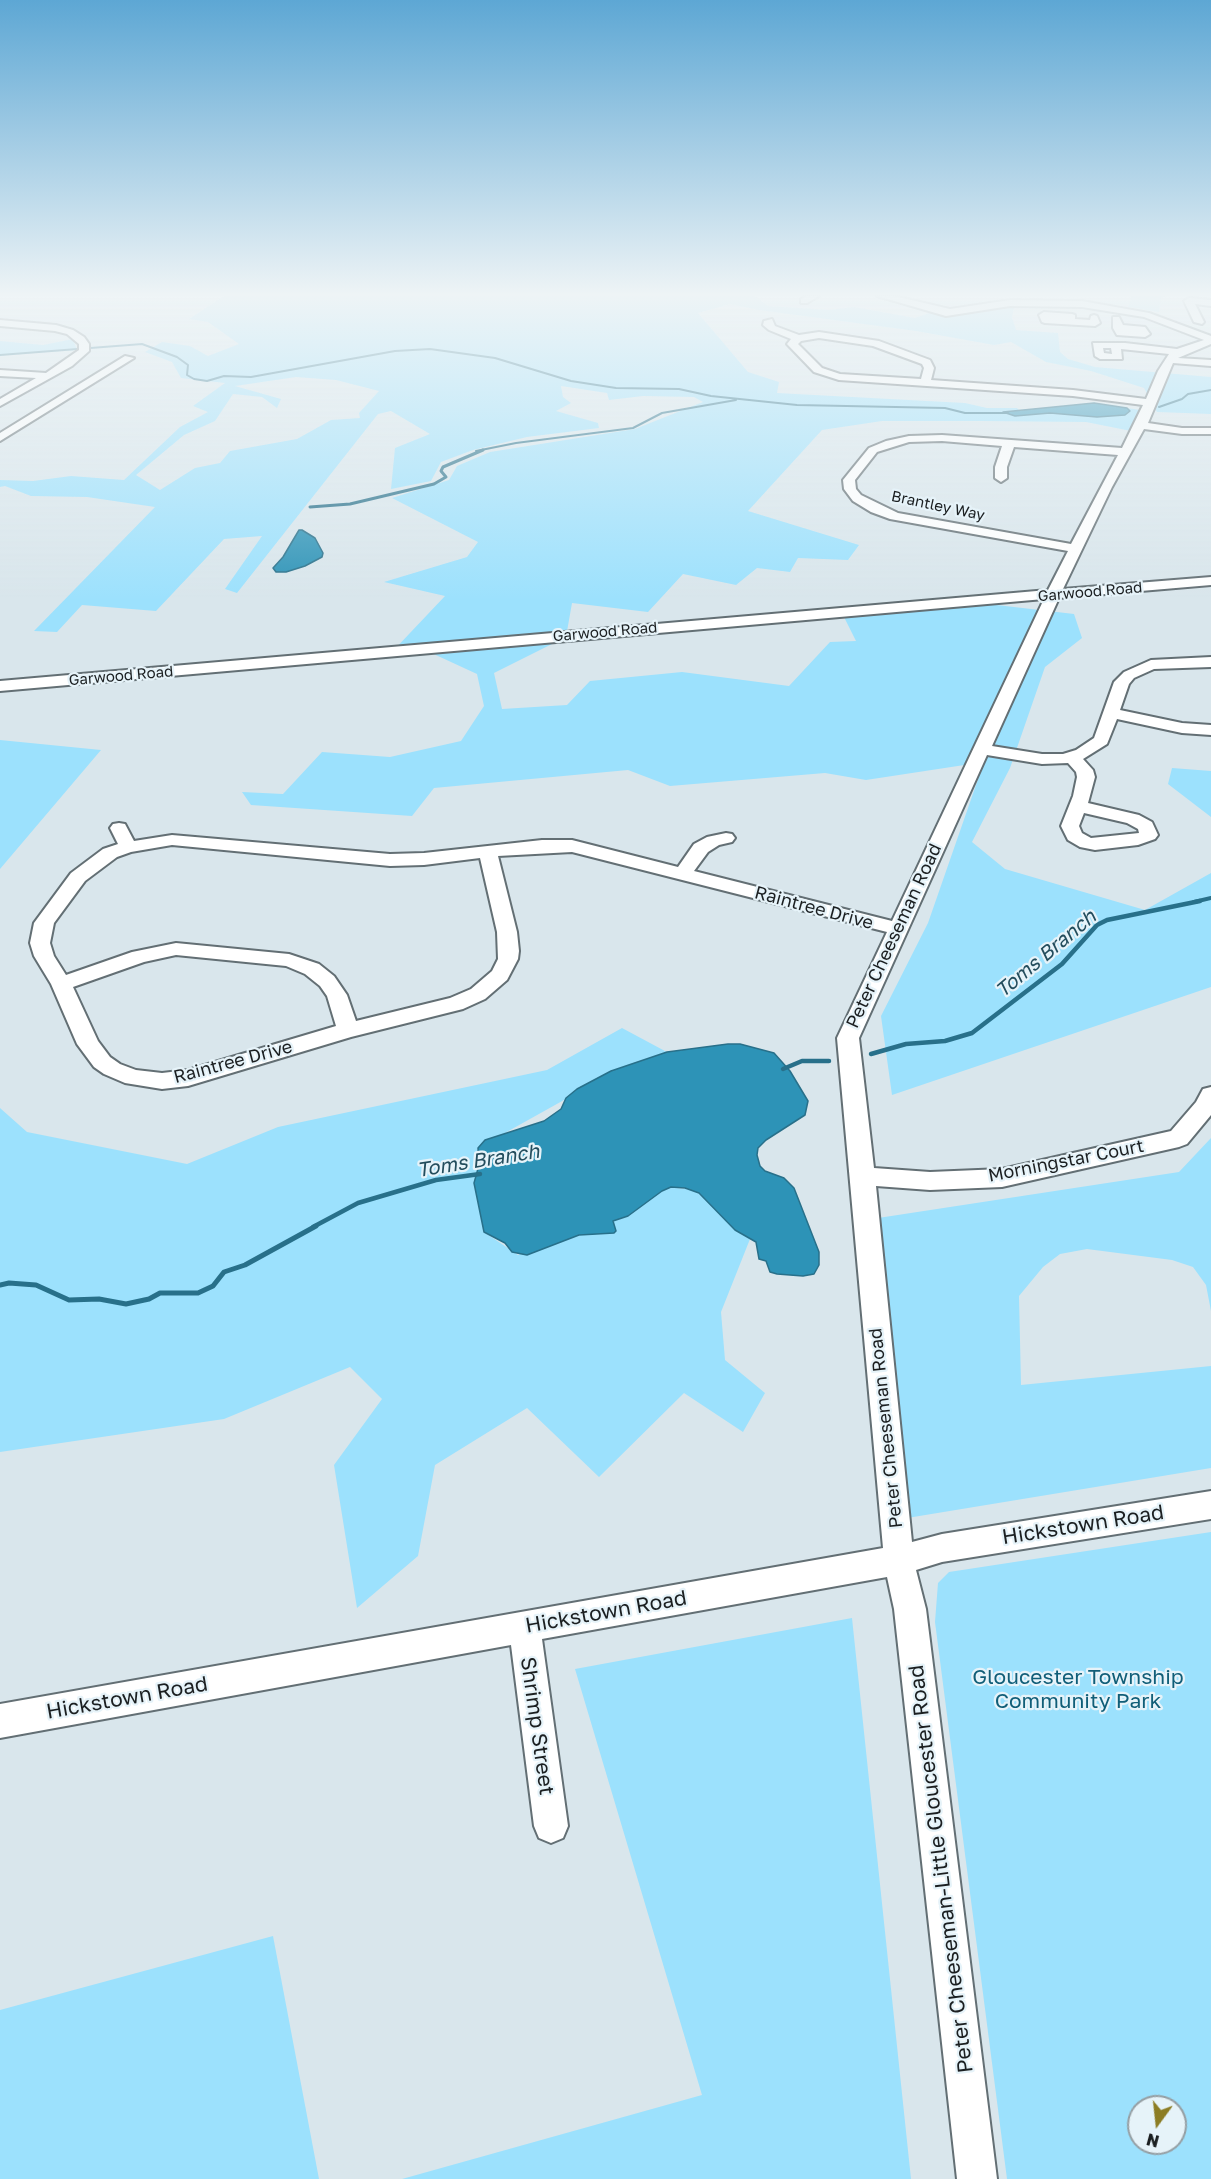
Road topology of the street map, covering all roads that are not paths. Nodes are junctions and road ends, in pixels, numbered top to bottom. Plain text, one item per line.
1 (65, 398) edge
2 (1134, 398) edge
3 (1151, 399) joint
4 (1140, 425) junction
5 (1211, 431) edge
6 (0, 438) edge
7 (1010, 443) junction
8 (1125, 452) junction
9 (1001, 478) dead end
10 (1076, 549) junction
11 (1211, 582) edge
12 (1053, 595) junction
13 (1211, 662) edge
14 (0, 686) edge
15 (1111, 713) junction
16 (1211, 730) edge
17 (981, 749) junction
18 (1071, 757) junction
19 (1078, 806) dead end
20 (119, 828) dead end
21 (726, 838) dead end
22 (128, 847) junction
23 (488, 852) junction
24 (683, 874) junction
25 (895, 935) junction
26 (61, 984) junction
27 (348, 1030) junction
28 (1211, 1095) edge
29 (862, 1176) junction
30 (1211, 1505) edge
31 (899, 1560) junction
32 (524, 1627) junction
33 (0, 1722) edge
34 (551, 1826) dead end
35 (977, 2179) edge

1 - 6 street
2 - 3 street
3 - 4 street, Peter Cheeseman Road
4 - 5 street
4 - 8 street, Peter Cheeseman Road
7 - 8 street, Brantley Way
7 - 9 street
7 - 10 street, Brantley Way
8 - 10 street, Peter Cheeseman Road
10 - 12 street, Peter Cheeseman Road
11 - 12 street, Garwood Road
12 - 14 street, Garwood Road
12 - 17 street, Peter Cheeseman Road
13 - 15 street
15 - 16 street
15 - 18 street
17 - 18 street
17 - 25 street, Peter Cheeseman Road
18 - 19 street
20 - 22 street
21 - 24 street
22 - 23 street, Raintree Drive
22 - 26 street, Raintree Drive
23 - 24 street, Raintree Drive
23 - 27 street, Raintree Drive
24 - 25 street, Raintree Drive
25 - 29 street, Peter Cheeseman Road
26 - 27 street
26 - 27 street, Raintree Drive
28 - 29 street, Morningstar Court
29 - 31 street, Peter Cheeseman Road
30 - 31 street, Hickstown Road
31 - 32 street, Hickstown Road
31 - 35 street, Peter Cheeseman-Little Gloucester Road
32 - 33 street, Hickstown Road
32 - 34 street, Shrimp Street

